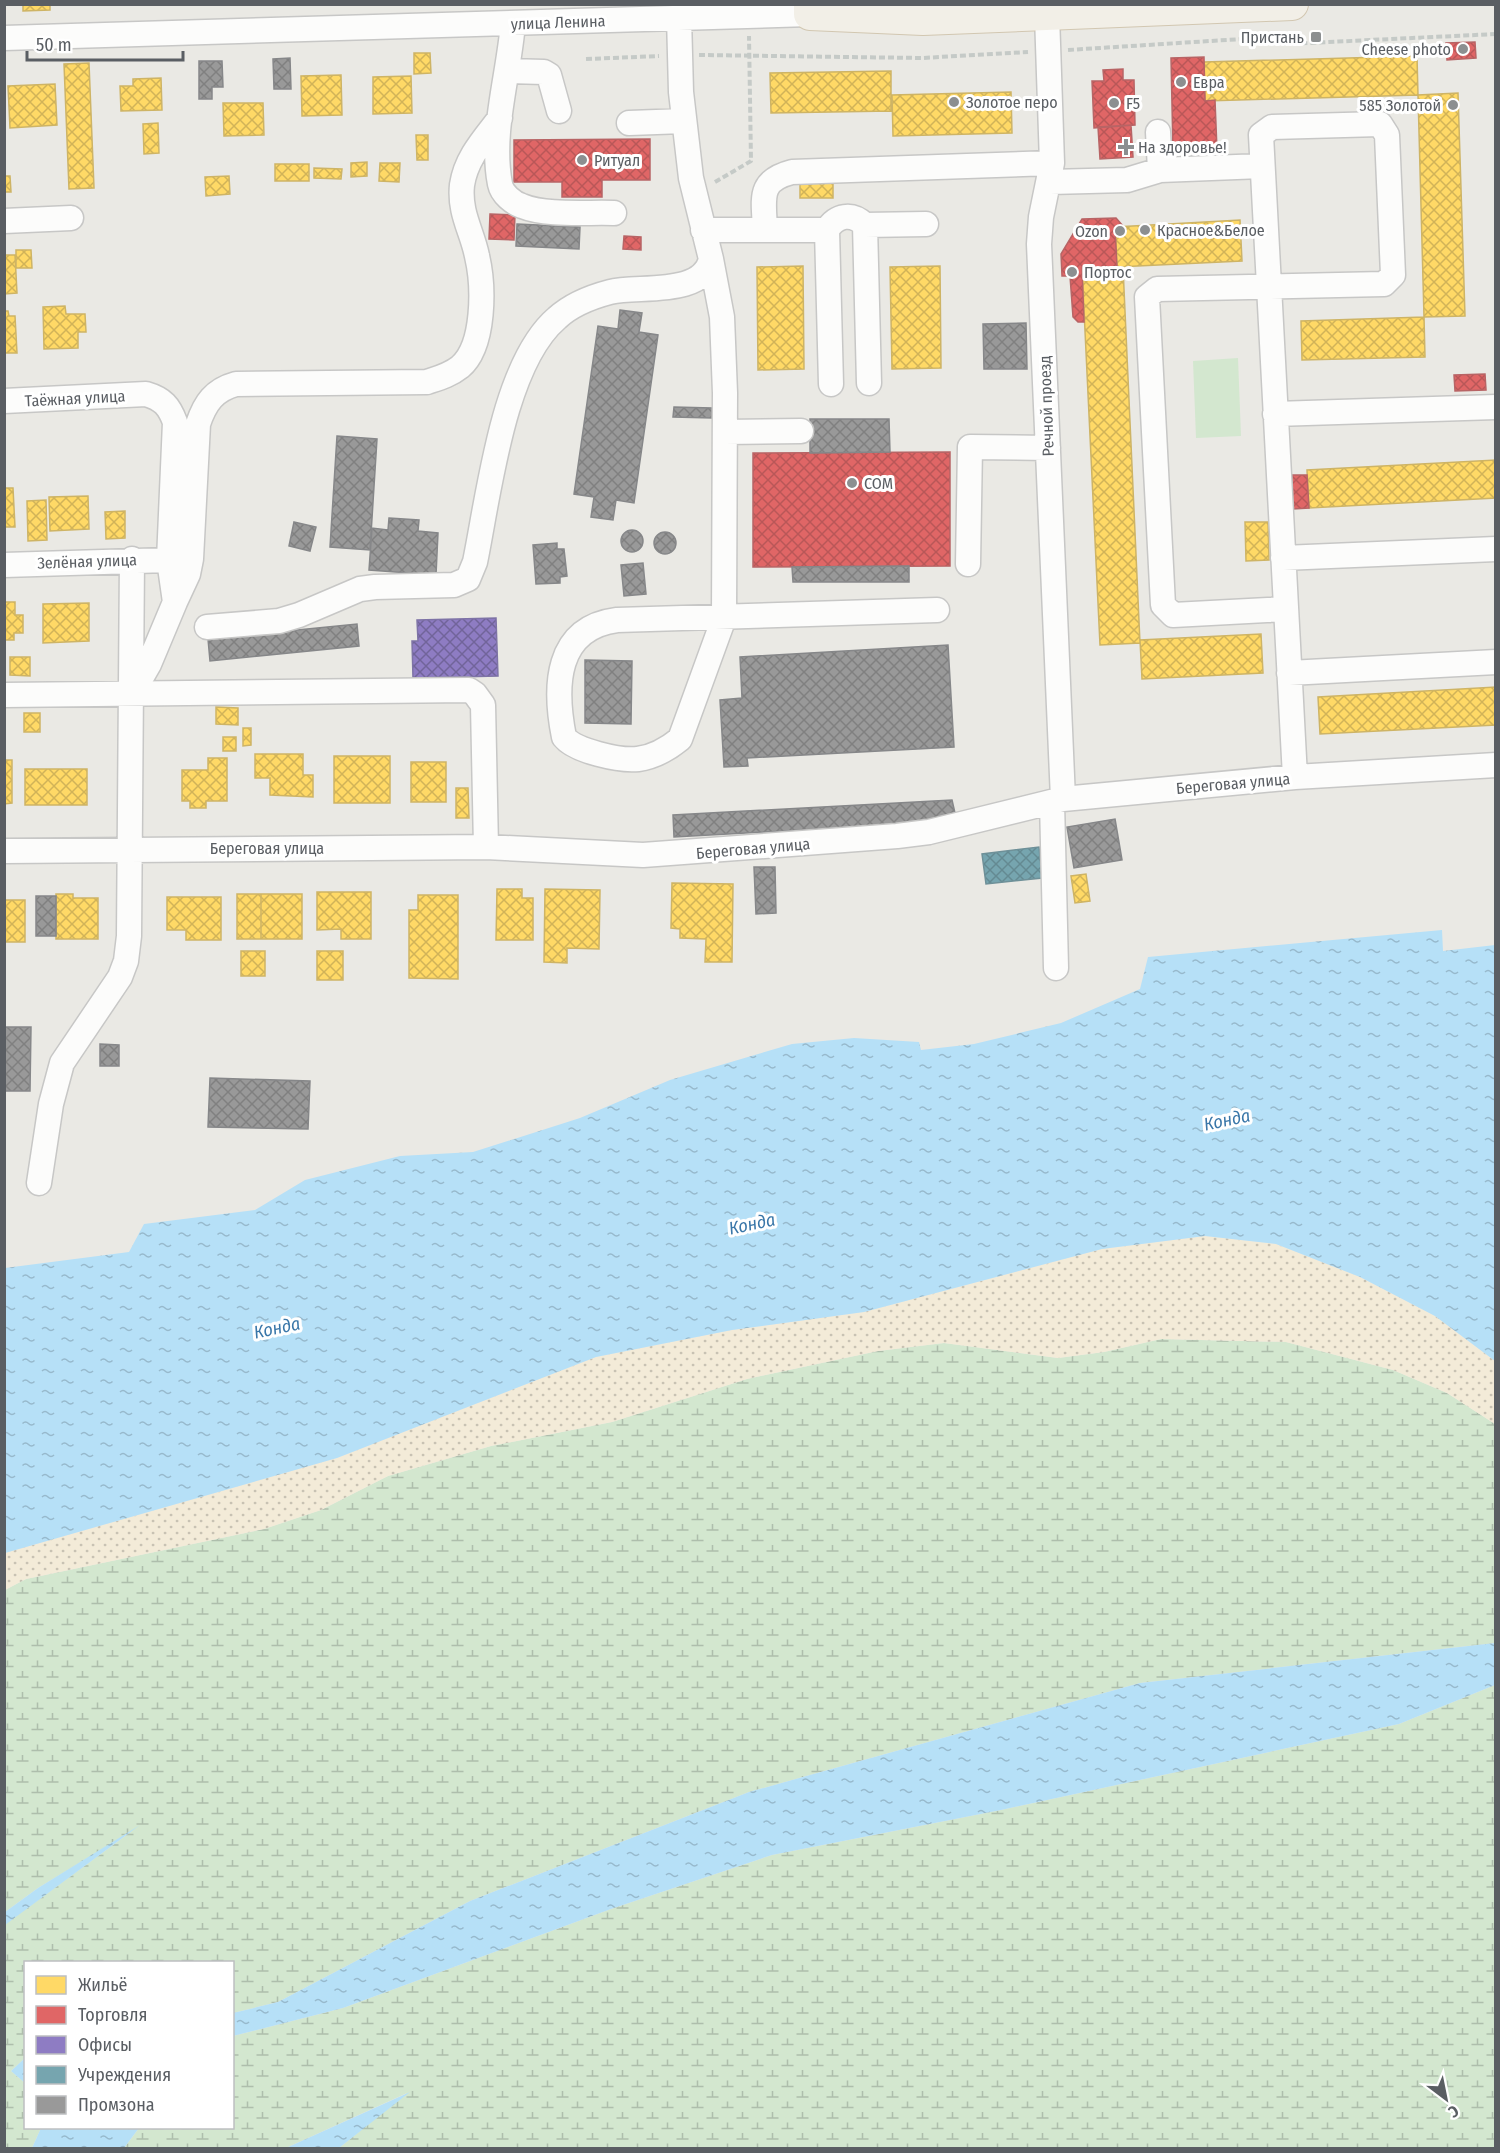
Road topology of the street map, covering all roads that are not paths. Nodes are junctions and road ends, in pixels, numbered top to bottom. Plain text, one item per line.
1 (1292, 4) edge
2 (810, 9) edge
3 (675, 13) edge
4 (425, 15) edge
5 (1047, 15) junction
6 (513, 23) junction
7 (4, 38) edge
8 (508, 71) junction
9 (559, 111) dead end
10 (500, 118) junction
11 (684, 121) junction
12 (629, 123) dead end
13 (1158, 132) dead end
14 (1262, 166) junction
15 (1160, 170) junction
16 (1051, 173) junction
17 (614, 213) dead end
18 (71, 218) dead end
19 (4, 220) edge
20 (926, 224) dead end
21 (865, 225) junction
22 (703, 230) junction
23 (765, 230) junction
24 (827, 230) junction
25 (711, 259) junction
26 (1268, 286) junction
27 (869, 383) dead end
28 (831, 384) dead end
29 (4, 401) edge
30 (1496, 407) edge
31 (1275, 414) junction
32 (801, 431) dead end
33 (725, 432) junction
34 (1048, 448) junction
35 (1496, 549) edge
36 (1283, 558) junction
37 (132, 559) junction
38 (169, 560) junction
39 (968, 564) dead end
40 (4, 565) edge
41 (175, 602) junction
42 (1286, 609) junction
43 (937, 610) dead end
44 (724, 618) junction
45 (207, 627) dead end
46 (1496, 662) edge
47 (1289, 673) junction
48 (132, 693) junction
49 (4, 695) edge
50 (1496, 765) edge
51 (1295, 777) junction
52 (1058, 800) junction
53 (486, 847) junction
54 (129, 849) junction
55 (4, 851) edge
56 (1056, 968) dead end
57 (39, 1184) dead end

1 - 5 main road, улица Ленина
2 - 3 street, улица Ленина
2 - 5 main road, улица Ленина
3 - 6 street, улица Ленина
3 - 11 street
4 - 6 street, улица Ленина
4 - 7 street, улица Ленина
5 - 16 street, Речной проезд
6 - 8 street
8 - 9 street
8 - 10 street
10 - 17 street
10 - 41 street
11 - 12 street
11 - 22 street
13 - 15 street
14 - 15 street
14 - 26 street
14 - 26 street
15 - 16 street
16 - 23 street
16 - 34 street, Речной проезд
18 - 19 street
20 - 21 street
21 - 24 street
21 - 27 street
22 - 23 street
22 - 25 street
23 - 24 street
24 - 28 street
25 - 33 street
25 - 45 street
26 - 31 street
26 - 42 street
29 - 38 street, Таёжная улица
30 - 31 street
31 - 36 street
32 - 33 street
33 - 44 street
34 - 39 street
34 - 52 street, Речной проезд
35 - 36 street
36 - 42 street
37 - 38 street, Зелёная улица
37 - 40 street, Зелёная улица
37 - 48 street
38 - 41 street
41 - 48 street
42 - 47 street
43 - 44 street
44 - 44 street
46 - 47 street
47 - 51 street
48 - 49 street
48 - 53 street
48 - 54 street
50 - 51 street, Береговая улица
51 - 52 street, Береговая улица
52 - 53 street, Береговая улица
52 - 56 street, Речной проезд
53 - 54 street, Береговая улица
54 - 55 street, Береговая улица
54 - 57 street

